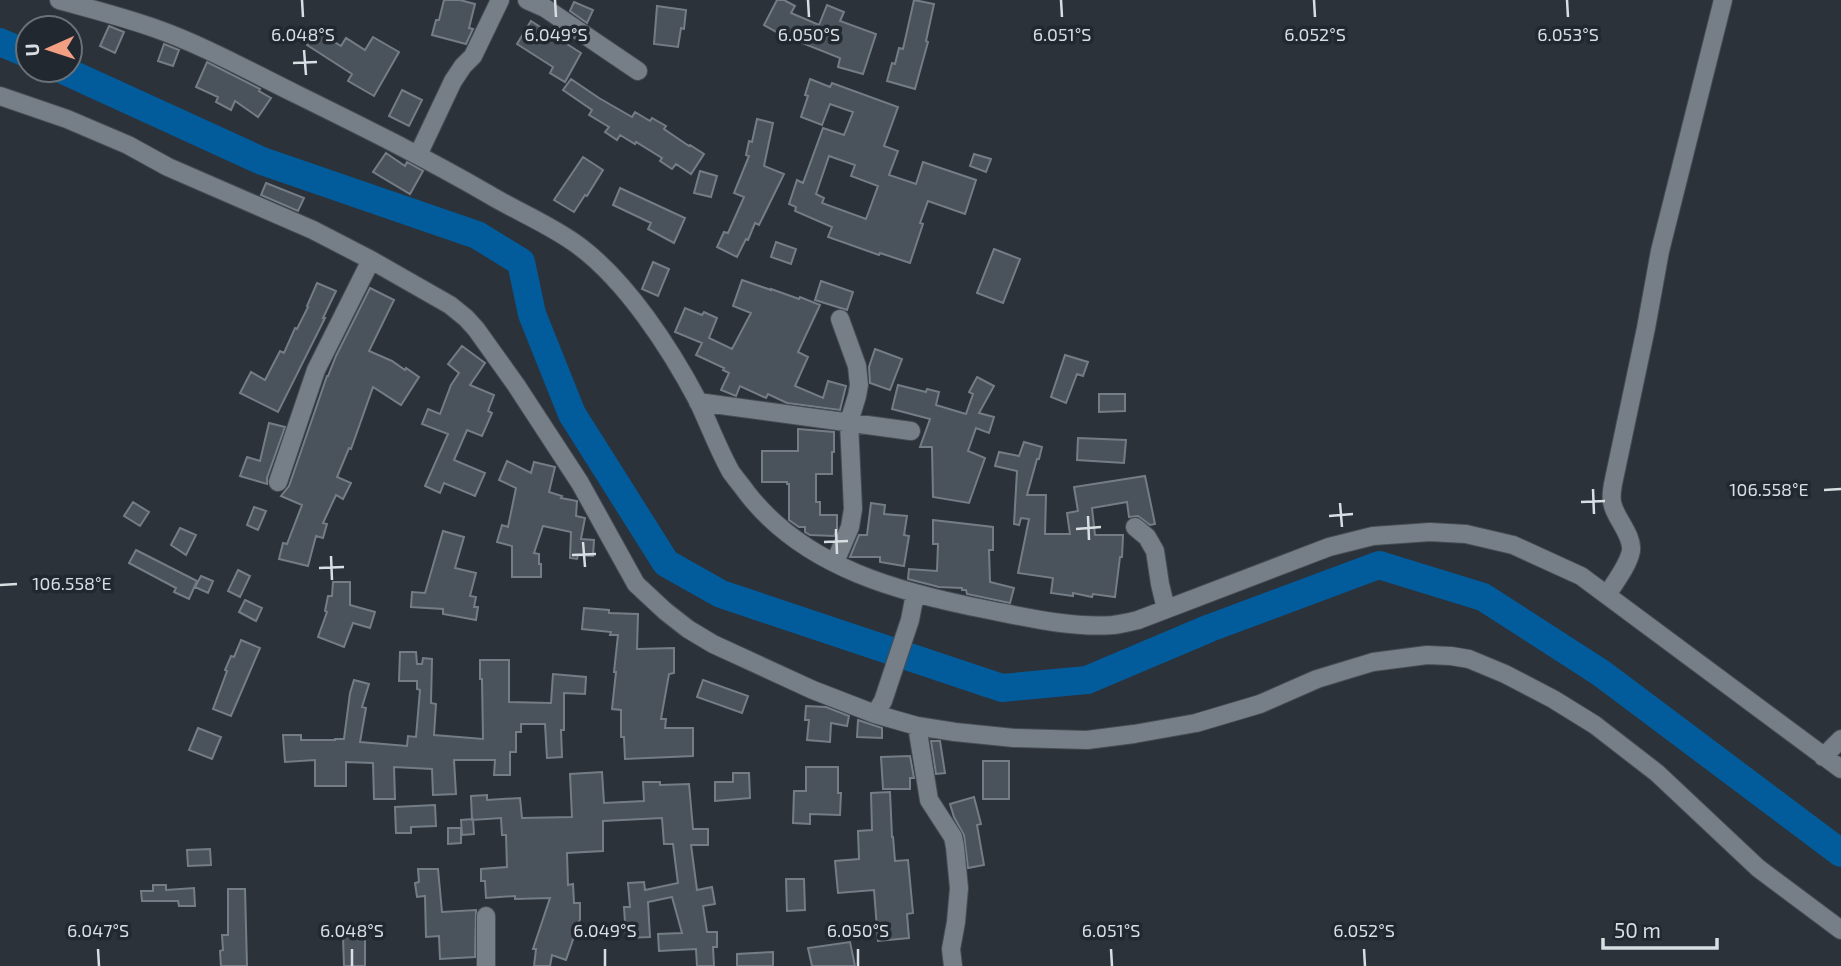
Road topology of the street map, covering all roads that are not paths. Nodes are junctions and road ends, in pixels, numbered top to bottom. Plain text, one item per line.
1 (59, 0) edge
2 (500, 0) edge
3 (527, 0) edge
4 (1723, 0) edge
5 (638, 71) dead end
6 (0, 96) edge
7 (418, 155) junction
8 (371, 260) junction
9 (840, 319) dead end
10 (698, 402) junction
11 (849, 422) junction
12 (911, 431) dead end
13 (278, 482) dead end
14 (1135, 527) dead end
15 (835, 562) junction
16 (915, 594) junction
17 (1608, 595) junction
18 (1166, 609) junction
19 (879, 708) junction
20 (917, 726) junction
21 (1841, 739) edge
22 (1823, 757) junction
23 (1841, 769) edge
24 (486, 916) dead end
25 (1841, 930) edge
26 (486, 966) edge
27 (953, 966) edge

1 - 7 street
2 - 7 street
3 - 5 street
4 - 17 street
6 - 8 street
7 - 10 street
8 - 13 street
8 - 19 street
9 - 11 street
10 - 11 street
10 - 15 street
11 - 12 street
11 - 15 street
14 - 18 street
15 - 16 street
16 - 18 street
16 - 19 street
17 - 18 street
17 - 22 street
19 - 20 street
20 - 25 street
20 - 27 street
21 - 22 street
22 - 23 street
24 - 26 street

